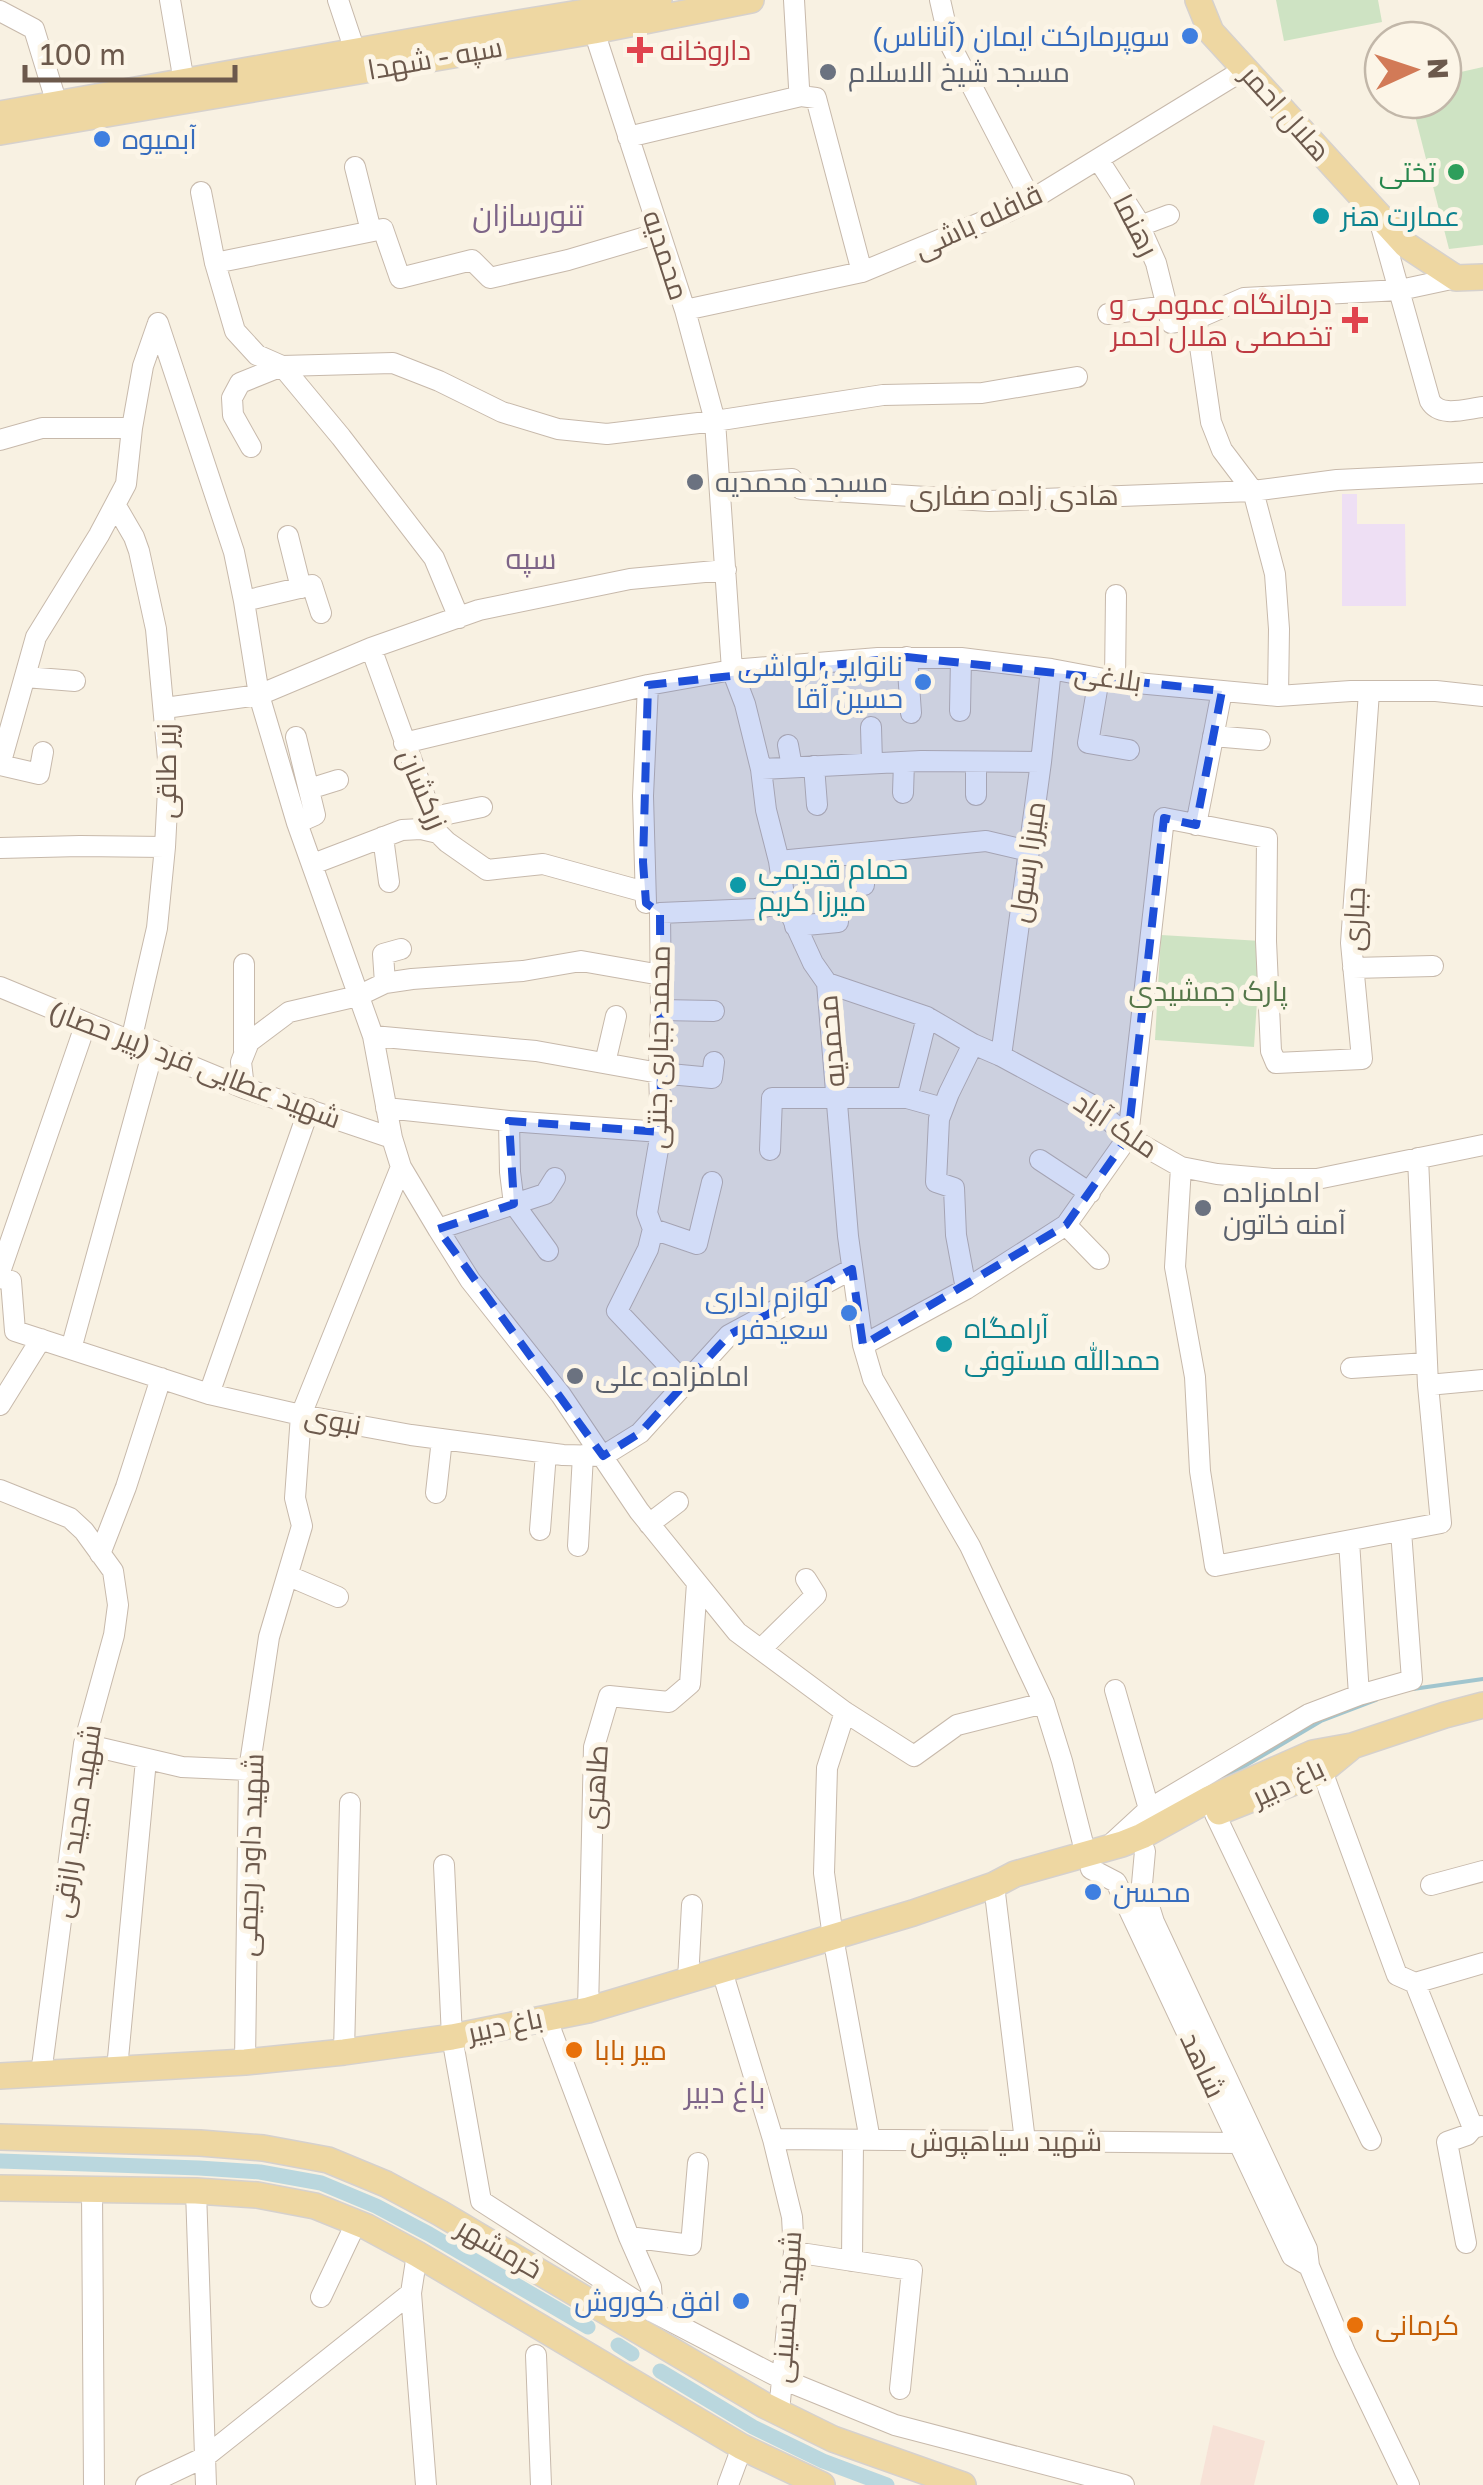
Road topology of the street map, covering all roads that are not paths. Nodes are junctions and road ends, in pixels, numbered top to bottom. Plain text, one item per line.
1 (170, 0) edge
2 (338, 0) edge
3 (658, 0) edge
4 (751, 0) edge
5 (794, 0) edge
6 (940, 0) edge
7 (1198, 0) edge
8 (0, 11) edge
9 (584, 14) edge
10 (355, 51) junction
11 (1246, 69) junction
12 (184, 82) junction
13 (802, 96) junction
14 (57, 104) junction
15 (0, 114) edge
16 (0, 132) edge
17 (628, 137) junction
18 (1098, 158) junction
19 (355, 167) dead end
20 (201, 192) dead end
21 (1031, 200) junction
22 (1378, 214) junction
23 (1170, 215) dead end
24 (1140, 226) junction
25 (371, 231) junction
26 (659, 234) junction
27 (214, 263) junction
28 (862, 272) junction
29 (1483, 277) edge
30 (1456, 278) junction
31 (1400, 290) junction
32 (1167, 306) junction
33 (684, 310) junction
34 (1108, 314) dead end
35 (1196, 319) junction
36 (282, 366) junction
37 (1076, 377) dead end
38 (1483, 406) edge
39 (715, 421) junction
40 (132, 428) junction
41 (0, 440) edge
42 (251, 447) dead end
43 (1483, 473) edge
44 (720, 484) junction
45 (1253, 491) junction
46 (116, 506) junction
47 (288, 536) dead end
48 (726, 570) junction
49 (301, 588) junction
50 (1116, 595) dead end
51 (244, 601) junction
52 (321, 613) dead end
53 (459, 618) junction
54 (371, 648) junction
55 (907, 657) junction
56 (960, 658) junction
57 (1051, 669) junction
58 (732, 670) junction
59 (25, 676) junction
60 (1107, 679) junction
61 (75, 681) dead end
62 (648, 684) junction
63 (1222, 691) junction
64 (1370, 692) junction
65 (259, 695) junction
66 (1278, 696) junction
67 (1483, 696) edge
68 (165, 708) junction
69 (960, 711) dead end
70 (911, 714) dead end
71 (871, 727) dead end
72 (1213, 736) junction
73 (296, 737) dead end
74 (1260, 740) dead end
75 (404, 743) junction
76 (788, 745) dead end
77 (1128, 750) dead end
78 (44, 752) dead end
79 (904, 762) junction
80 (976, 762) junction
81 (1041, 762) junction
82 (872, 763) junction
83 (0, 765) edge
84 (814, 766) junction
85 (792, 767) junction
86 (762, 768) junction
87 (338, 780) dead end
88 (309, 789) junction
89 (903, 793) dead end
90 (976, 795) dead end
91 (817, 806) dead end
92 (482, 807) dead end
93 (298, 823) junction
94 (436, 825) junction
95 (1196, 825) junction
96 (383, 836) junction
97 (165, 848) junction
98 (1, 851) edge
99 (1029, 851) junction
100 (861, 853) junction
101 (779, 861) junction
102 (312, 864) junction
103 (389, 882) dead end
104 (864, 885) dead end
105 (646, 892) junction
106 (784, 902) junction
107 (660, 913) junction
108 (838, 922) dead end
109 (795, 926) junction
110 (401, 949) dead end
111 (244, 964) dead end
112 (1433, 966) dead end
113 (1353, 968) junction
114 (661, 975) junction
115 (385, 982) junction
116 (827, 984) junction
117 (0, 987) edge
118 (358, 996) junction
119 (662, 1010) junction
120 (714, 1010) dead end
121 (616, 1016) dead end
122 (927, 1017) junction
123 (86, 1023) junction
124 (373, 1036) junction
125 (130, 1041) junction
126 (973, 1044) junction
127 (153, 1050) junction
128 (244, 1053) junction
129 (1000, 1056) junction
130 (714, 1062) dead end
131 (606, 1064) junction
132 (659, 1073) junction
133 (244, 1088) junction
134 (836, 1098) junction
135 (907, 1098) junction
136 (386, 1108) junction
137 (943, 1108) junction
138 (309, 1109) junction
139 (509, 1121) junction
140 (661, 1132) junction
141 (1128, 1137) junction
142 (392, 1138) junction
143 (1483, 1145) edge
144 (770, 1150) dead end
145 (1418, 1158) junction
146 (1040, 1160) dead end
147 (1182, 1167) junction
148 (400, 1168) junction
149 (555, 1178) dead end
150 (712, 1182) dead end
151 (1090, 1193) junction
152 (514, 1204) junction
153 (1066, 1225) junction
154 (653, 1229) junction
155 (438, 1230) junction
156 (548, 1251) dead end
157 (1099, 1259) dead end
158 (852, 1269) junction
159 (0, 1275) edge
160 (966, 1289) junction
161 (41, 1340) junction
162 (863, 1345) junction
163 (71, 1349) junction
164 (1427, 1363) junction
165 (1351, 1368) dead end
166 (161, 1378) junction
167 (1483, 1380) edge
168 (685, 1383) junction
169 (1428, 1385) junction
170 (209, 1394) junction
171 (0, 1405) edge
172 (301, 1414) junction
173 (442, 1439) junction
174 (546, 1453) junction
175 (593, 1456) junction
176 (0, 1490) edge
177 (436, 1492) dead end
178 (678, 1502) dead end
179 (649, 1524) junction
180 (540, 1530) dead end
181 (1402, 1531) junction
182 (1349, 1541) junction
183 (578, 1546) dead end
184 (107, 1562) junction
185 (288, 1576) junction
186 (806, 1579) dead end
187 (697, 1583) junction
188 (338, 1597) dead end
189 (761, 1649) junction
190 (1115, 1690) dead end
191 (1359, 1695) junction
192 (1044, 1703) junction
193 (1483, 1706) edge
194 (845, 1712) junction
195 (84, 1744) junction
196 (1352, 1746) junction
197 (146, 1760) junction
198 (249, 1770) junction
199 (1322, 1771) junction
200 (350, 1803) dead end
201 (1150, 1810) junction
202 (1215, 1814) junction
203 (1144, 1851) junction
204 (1094, 1858) junction
205 (444, 1865) dead end
206 (1483, 1871) edge
207 (994, 1885) junction
208 (1430, 1885) dead end
209 (692, 1906) dead end
210 (833, 1937) junction
211 (1483, 1964) edge
212 (722, 1971) junction
213 (688, 1980) junction
214 (1415, 1982) junction
215 (588, 2010) junction
216 (546, 2017) junction
217 (452, 2036) junction
218 (344, 2052) junction
219 (245, 2062) junction
220 (117, 2069) junction
221 (1215, 2072) junction
222 (41, 2074) junction
223 (1, 2077) edge
224 (1478, 2127) edge
225 (0, 2137) edge
226 (773, 2139) junction
227 (862, 2140) junction
228 (1371, 2140) dead end
229 (1026, 2141) junction
230 (1239, 2143) junction
231 (698, 2163) dead end
232 (0, 2188) edge
233 (92, 2190) junction
234 (196, 2192) junction
235 (356, 2223) junction
236 (629, 2237) junction
237 (1466, 2243) dead end
238 (794, 2252) junction
239 (417, 2254) junction
240 (852, 2262) junction
241 (1309, 2266) junction
242 (411, 2293) junction
243 (322, 2297) dead end
244 (600, 2307) junction
245 (653, 2312) junction
246 (576, 2347) junction
247 (672, 2350) junction
248 (536, 2356) dead end
249 (782, 2379) junction
250 (900, 2388) dead end
251 (648, 2390) junction
252 (779, 2412) junction
253 (742, 2447) junction
254 (204, 2458) junction
255 (94, 2485) edge
256 (146, 2485) edge
257 (206, 2485) edge
258 (426, 2485) edge
259 (541, 2485) edge
260 (728, 2485) edge
261 (822, 2485) edge
262 (963, 2485) edge
263 (1124, 2485) edge
264 (1409, 2485) edge

1 - 12 street
2 - 10 street
3 - 9 main road, سپه - شهدا
4 - 9 main road, سپه - شهدا
5 - 13 street
6 - 21 street
7 - 11 main road, هلال احمر
8 - 14 street
9 - 10 main road, سپه - شهدا
9 - 16 main road, سپه - شهدا
9 - 17 street, محمدیه
10 - 12 main road, سپه - شهدا
11 - 18 street, قافله باشی
11 - 22 main road, هلال احمر
12 - 14 main road, سپه - شهدا
13 - 17 street
13 - 28 street
14 - 15 main road, سپه - شهدا
17 - 26 street, محمدیه
18 - 21 street, قافله باشی
18 - 24 street, رهنما
19 - 25 street
20 - 27 street
21 - 28 street, قافله باشی
22 - 30 main road, هلال احمر
22 - 31 street
23 - 24 street
24 - 32 street, رهنما
25 - 26 street
25 - 27 street
26 - 33 street, محمدیه
27 - 36 street
28 - 33 street, قافله باشی
29 - 30 main road
30 - 31 street
31 - 35 street
31 - 38 street
32 - 34 street
32 - 35 street
33 - 39 street, محمدیه
35 - 45 street
36 - 39 street
36 - 42 street
36 - 53 street
37 - 39 street
39 - 44 street, محمدیه
40 - 41 street
40 - 46 street
40 - 51 street
43 - 45 street
44 - 45 street, هادی زاده صفاری
44 - 48 street, محمدیه
45 - 66 street
46 - 59 street
46 - 68 street, زیر طاقی
47 - 49 street
48 - 53 street
48 - 58 street, محمدیه
49 - 51 street
49 - 52 street
50 - 60 street
51 - 65 street
53 - 54 street
54 - 65 street
54 - 75 street, زرکشان
55 - 56 street, بلاغی
55 - 58 street, بلاغی
55 - 70 street
56 - 57 street, بلاغی
56 - 69 street
57 - 60 street, بلاغی
57 - 81 street, میرزا رسول
58 - 62 street, بلاغی
58 - 86 street, محمدیه
59 - 61 street
59 - 83 street
60 - 63 street, بلاغی
60 - 77 street
62 - 75 street, بلاغی
62 - 105 street
63 - 66 street, بلاغی
63 - 72 street
64 - 66 street, بلاغی
64 - 67 street, بلاغی
64 - 113 street, جباری
65 - 68 street
65 - 93 street
68 - 97 street, زیر طاقی
71 - 82 street
72 - 74 street
72 - 95 street
73 - 88 street
75 - 94 street, زرکشان
76 - 85 street
78 - 83 street
79 - 80 street
79 - 82 street
79 - 89 street
80 - 81 street
80 - 90 street
81 - 99 street, میرزا رسول
82 - 84 street
84 - 85 street
84 - 91 street
85 - 86 street
86 - 101 street, محمدیه
87 - 88 street
88 - 93 street
92 - 94 street
93 - 102 street
94 - 96 street
94 - 105 street, زرکشان
95 - 113 street, جباری
95 - 141 street
96 - 102 street
96 - 103 street
97 - 98 street
97 - 125 street, زیر طاقی
99 - 100 street
99 - 129 street, میرزا رسول
100 - 101 street
100 - 104 street
101 - 106 street, محمدیه
102 - 118 street
105 - 107 street
106 - 107 street
106 - 109 street, محمدیه
107 - 114 street, محمد جباری جنتی
108 - 109 street
109 - 116 street, محمدیه
110 - 115 street
111 - 128 street
112 - 113 street
114 - 115 street
114 - 119 street, محمد جباری جنتی
115 - 118 street
116 - 122 street, ملک آباد
116 - 134 street, محمدیه
117 - 123 street, شهید عطایی فرد (پیر حصار)
118 - 124 street
118 - 128 street
119 - 120 street
119 - 132 street, محمد جباری جنتی
121 - 131 street
122 - 126 street, ملک آباد
122 - 135 street
123 - 125 street, شهید عطایی فرد (پیر حصار)
123 - 159 street
124 - 131 street
124 - 136 street
125 - 127 street, شهید عطایی فرد (پیر حصار)
126 - 129 street, ملک آباد
126 - 137 street
127 - 133 street, شهید عطایی فرد (پیر حصار)
127 - 163 street
128 - 133 street
129 - 141 street, ملک آباد
130 - 132 street
131 - 132 street
132 - 140 street, محمد جباری جنتی
133 - 138 street, شهید عطایی فرد (پیر حصار)
134 - 135 street
134 - 144 street
134 - 158 street, محمدیه
135 - 137 street
136 - 139 street
136 - 142 street
137 - 160 street
138 - 142 street, شهید عطایی فرد (پیر حصار)
138 - 170 street
139 - 140 street
139 - 152 street
140 - 154 street, محمد جباری جنتی
141 - 147 street, ملک آباد
141 - 151 street
142 - 148 street
143 - 145 street, ملک آباد
145 - 147 street, ملک آباد
145 - 164 street
146 - 151 street
147 - 182 street
148 - 155 street
148 - 172 street, شهید داود رحیمی
149 - 152 street
150 - 154 street
151 - 153 street
152 - 155 street
152 - 156 street
153 - 157 street
153 - 160 street
154 - 168 street, محمد جباری جنتی
155 - 175 street
158 - 162 street, محمدیه
158 - 168 street
159 - 161 street
160 - 162 street
161 - 163 street, نبوی
161 - 171 street
162 - 192 street, محمدیه
163 - 166 street, نبوی
164 - 165 street
164 - 169 street
166 - 170 street, نبوی
166 - 184 street
167 - 169 street
168 - 175 street
169 - 181 street
170 - 172 street, نبوی
172 - 173 street, نبوی
172 - 185 street, شهید داود رحیمی
173 - 174 street, نبوی
173 - 177 street
174 - 175 street, نبوی
174 - 180 street
175 - 179 street
175 - 183 street
176 - 184 street
178 - 179 street
179 - 187 street
181 - 182 street
181 - 191 street
182 - 191 street
184 - 195 street, شهید مجید رازقی
185 - 188 street
185 - 198 street, شهید داود رحیمی
186 - 189 street
187 - 189 street
187 - 215 street, طاهری
189 - 194 street
190 - 201 street
191 - 201 street
192 - 194 street
192 - 204 street, محمدیه
193 - 196 main road, باغ دبیر
194 - 210 street
195 - 197 street
195 - 222 street, شهید مجید رازقی
196 - 199 main road, باغ دبیر
196 - 204 main road, باغ دبیر
197 - 198 street
197 - 220 street
198 - 219 street, شهید داود رحیمی
199 - 202 main road, باغ دبیر
199 - 214 street
200 - 218 street
201 - 204 street
202 - 203 main road, باغ دبیر
202 - 228 street
203 - 204 main road, باغ دبیر
203 - 221 street, شاهد
204 - 207 main road, باغ دبیر
204 - 221 street, شاهد
205 - 217 street
206 - 208 street
207 - 210 main road, باغ دبیر
207 - 229 street
209 - 213 street
210 - 212 main road, باغ دبیر
210 - 227 street
211 - 214 street
212 - 213 main road, باغ دبیر
212 - 226 street, شهید حسینی
213 - 215 main road, باغ دبیر
214 - 224 street
215 - 216 main road, باغ دبیر
216 - 217 main road, باغ دبیر
216 - 236 street
217 - 218 main road, باغ دبیر
217 - 245 street
218 - 219 main road, باغ دبیر
219 - 220 main road, باغ دبیر
220 - 222 main road, باغ دبیر
221 - 230 street, شاهد
221 - 241 street, شاهد
222 - 223 main road, باغ دبیر
224 - 237 street
225 - 244 main road, خرمشهر
226 - 227 street, شهید سیاهپوش
226 - 238 street, شهید حسینی
227 - 229 street, شهید سیاهپوش
227 - 240 street
229 - 230 street, شهید سیاهپوش
230 - 241 street, شاهد
231 - 236 street
232 - 233 main road, خرمشهر
233 - 234 main road, خرمشهر
233 - 255 street
234 - 235 main road, خرمشهر
234 - 254 street
235 - 239 main road, خرمشهر
235 - 243 street
236 - 245 street
238 - 240 street
238 - 249 street, شهید حسینی
239 - 242 street
239 - 246 main road, خرمشهر
240 - 250 street
241 - 264 street, شاهد
242 - 254 street
242 - 258 street
244 - 246 main road
244 - 247 main road, خرمشهر
245 - 249 street
246 - 251 main road, خرمشهر
247 - 251 main road
247 - 252 main road, خرمشهر
248 - 259 street
249 - 252 street, شهید حسینی
249 - 263 street
251 - 253 main road, خرمشهر
252 - 262 main road, خرمشهر
253 - 260 street
253 - 261 main road, خرمشهر
254 - 256 street
254 - 257 street

